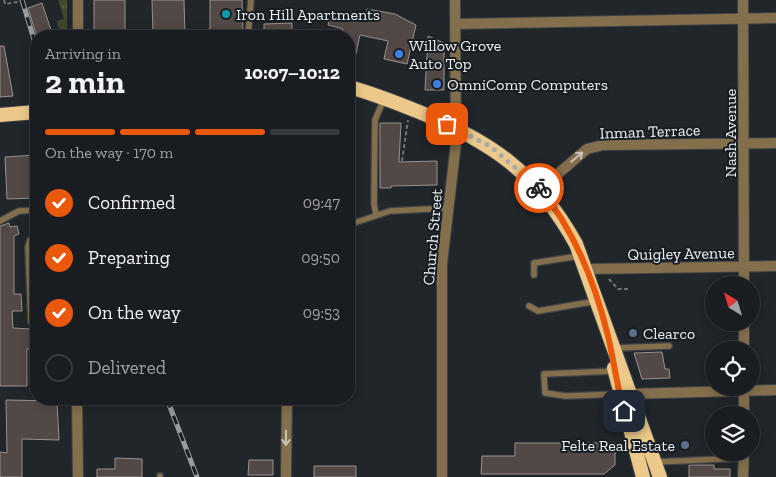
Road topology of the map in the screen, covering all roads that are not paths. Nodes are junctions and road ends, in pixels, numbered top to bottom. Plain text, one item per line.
1 (78, 0) edge
2 (251, 0) edge
3 (455, 0) edge
4 (743, 0) edge
5 (743, 18) junction
6 (776, 18) edge
7 (455, 24) junction
8 (78, 30) edge
9 (248, 30) edge
10 (355, 89) edge
11 (384, 98) junction
12 (30, 112) edge
13 (0, 115) edge
14 (456, 127) junction
15 (745, 143) junction
16 (776, 143) edge
17 (540, 189) junction
18 (448, 208) junction
19 (30, 210) edge
20 (376, 214) junction
21 (0, 220) edge
22 (355, 223) edge
23 (30, 240) edge
24 (584, 263) junction
25 (776, 266) edge
26 (744, 267) junction
27 (534, 275) dead end
28 (744, 276) edge
29 (30, 297) edge
30 (596, 301) junction
31 (529, 306) dead end
32 (610, 342) junction
33 (669, 346) dead end
34 (615, 371) junction
35 (760, 390) edge
36 (776, 390) edge
37 (705, 391) edge
38 (626, 394) junction
39 (77, 405) edge
40 (287, 405) edge
41 (705, 459) edge
42 (744, 461) edge
43 (655, 462) junction
44 (78, 477) edge
45 (286, 477) edge
46 (442, 477) edge
47 (643, 477) edge
48 (660, 477) edge
49 (743, 477) edge

1 - 8 street
2 - 9 lane
3 - 7 street, Church Street
4 - 5 street, Nash Avenue
5 - 6 street
5 - 7 street
5 - 15 street, Nash Avenue
7 - 14 street, Church Street
10 - 11 highway
11 - 14 highway
11 - 20 lane
12 - 13 highway
14 - 17 highway
14 - 18 street, Church Street
15 - 16 street, Inman Terrace
17 -> 15 street, Inman Terrace
15 - 26 street, Nash Avenue
17 - 24 highway
18 - 20 lane
18 - 46 street, Church Street
19 - 21 lane
20 - 22 lane
23 - 29 lane
24 - 26 street, Quigley Avenue
24 - 27 lane
24 - 30 highway
25 - 26 street, Quigley Avenue
26 - 28 street, Nash Avenue
30 - 31 lane
30 - 32 highway
32 - 33 lane
32 - 34 highway
32 - 38 highway
34 - 38 highway
34 - 38 lane
35 - 36 street
37 - 38 street
38 - 43 highway
38 - 47 highway
39 - 44 street
40 -> 45 street
41 - 43 lane
42 - 49 street
43 - 48 highway

